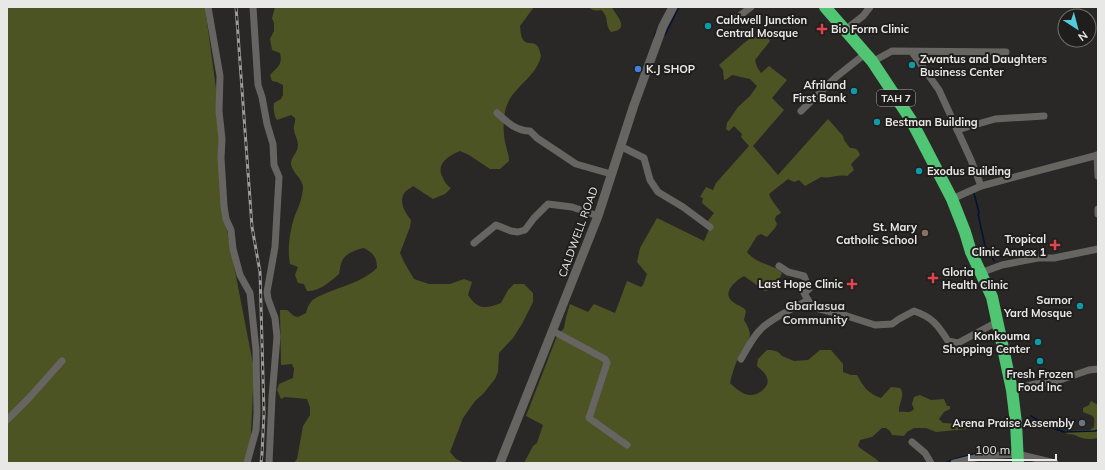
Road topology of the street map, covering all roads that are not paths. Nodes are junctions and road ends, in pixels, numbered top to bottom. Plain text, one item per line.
1 (208, 7) edge
2 (253, 7) edge
3 (674, 7) edge
4 (751, 7) edge
5 (825, 7) edge
6 (870, 7) edge
7 (738, 17) dead end
8 (845, 30) junction
9 (912, 52) junction
10 (1006, 52) dead end
11 (869, 58) junction
12 (801, 111) dead end
13 (497, 114) dead end
14 (1044, 116) dead end
15 (957, 130) junction
16 (620, 146) junction
17 (1097, 155) edge
18 (611, 174) junction
19 (1098, 176) edge
20 (981, 186) junction
21 (952, 199) junction
22 (1098, 209) edge
23 (1098, 214) edge
24 (598, 216) junction
25 (710, 227) dead end
26 (474, 243) dead end
27 (1098, 249) edge
28 (778, 266) dead end
29 (980, 273) junction
30 (808, 300) junction
31 (997, 322) junction
32 (552, 331) junction
33 (741, 359) dead end
34 (62, 361) dead end
35 (1098, 369) edge
36 (1012, 390) junction
37 (7, 420) edge
38 (912, 442) dead end
39 (628, 445) dead end
40 (1018, 458) edge
41 (247, 463) edge
42 (269, 463) edge
43 (500, 463) edge
44 (931, 463) edge
45 (954, 463) edge
46 (1055, 463) edge

1 - 41 street
2 - 42 street
3 - 16 main road, CALDWELL ROAD
4 - 7 street
5 - 8 highway, TAH 7
6 - 8 street
8 - 11 highway, TAH 7
9 - 10 street
9 - 11 street
9 - 15 street
11 - 12 street
11 - 21 highway, TAH 7
13 - 18 street
14 - 15 street
15 - 20 street
16 - 18 main road, CALDWELL ROAD
16 - 25 street
17 - 19 street
17 - 20 street
18 - 24 main road, CALDWELL ROAD
20 - 21 street
21 - 29 highway, TAH 7
22 - 23 street
24 - 26 street
24 - 32 main road, CALDWELL ROAD
27 - 29 street
28 - 30 street
29 - 31 highway, TAH 7
30 - 31 street
30 - 33 street
31 - 36 highway, TAH 7
32 - 39 street
32 - 43 main road, CALDWELL ROAD
34 - 37 street
35 - 36 street
36 - 40 highway, TAH 7
38 - 44 street
40 - 45 street
40 - 46 street

